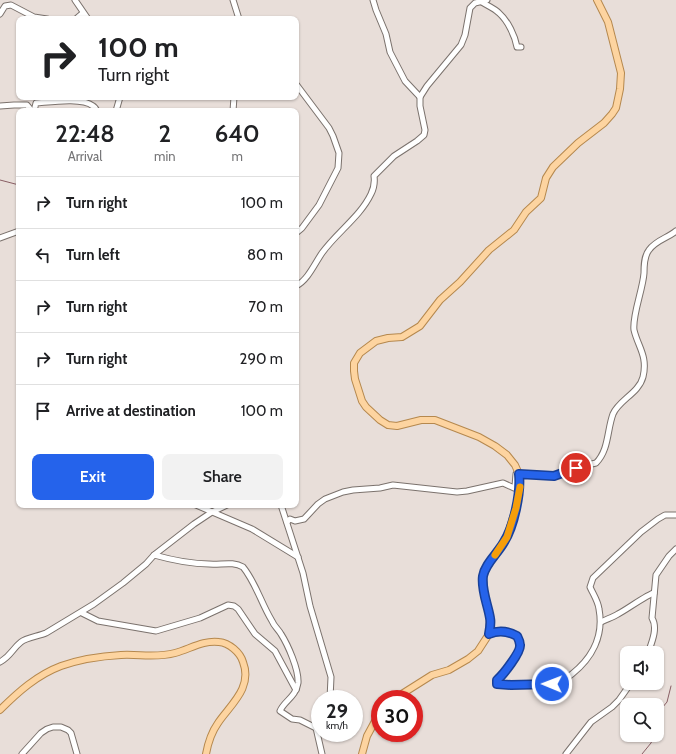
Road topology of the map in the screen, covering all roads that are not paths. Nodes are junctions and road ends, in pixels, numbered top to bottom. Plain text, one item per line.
1 (75, 0) edge
2 (233, 0) edge
3 (373, 0) edge
4 (487, 0) edge
5 (597, 0) edge
6 (478, 1) edge
7 (83, 13) junction
8 (0, 14) edge
9 (32, 16) edge
10 (80, 16) edge
11 (86, 16) edge
12 (238, 16) edge
13 (521, 47) dead end
14 (299, 88) edge
15 (420, 97) junction
16 (72, 100) edge
17 (72, 100) edge
18 (0, 106) edge
19 (30, 108) edge
20 (34, 108) edge
21 (95, 108) edge
22 (299, 230) edge
23 (676, 231) edge
24 (16, 232) edge
25 (0, 238) edge
26 (299, 283) edge
27 (519, 474) junction
28 (203, 508) edge
29 (221, 508) edge
30 (282, 508) edge
31 (212, 512) junction
32 (676, 515) edge
33 (287, 522) junction
34 (676, 549) edge
35 (154, 555) junction
36 (298, 557) junction
37 (654, 593) junction
38 (82, 613) junction
39 (601, 622) junction
40 (489, 634) junction
41 (650, 646) edge
42 (0, 662) edge
43 (296, 690) junction
44 (330, 690) edge
45 (408, 690) edge
46 (626, 690) edge
47 (0, 710) edge
48 (311, 726) edge
49 (371, 730) edge
50 (319, 742) edge
51 (22, 754) edge
52 (77, 754) edge
53 (206, 754) edge
54 (322, 754) edge
55 (362, 754) edge
56 (566, 754) edge

1 - 7 street
2 - 12 street
3 - 15 street
4 - 6 street
5 - 27 main road
6 - 13 street
6 - 15 street
7 - 10 street
7 - 11 street
8 - 9 street
14 - 22 street
15 - 26 street
16 - 21 street
17 - 20 street
18 - 19 street
23 - 27 street
24 - 25 street
27 - 33 street
27 - 40 main road
28 - 31 street
29 - 31 street
30 - 33 street
31 - 35 street
31 - 36 street
32 - 39 street
33 - 36 street
34 - 37 street
35 - 38 street
35 - 43 street
36 - 44 street
37 - 39 street
37 - 41 street
38 - 42 street
38 - 43 street
39 - 40 street
40 - 45 main road
43 - 48 street
46 - 56 street
47 - 53 main road
49 - 55 main road
50 - 54 street
51 - 52 street

